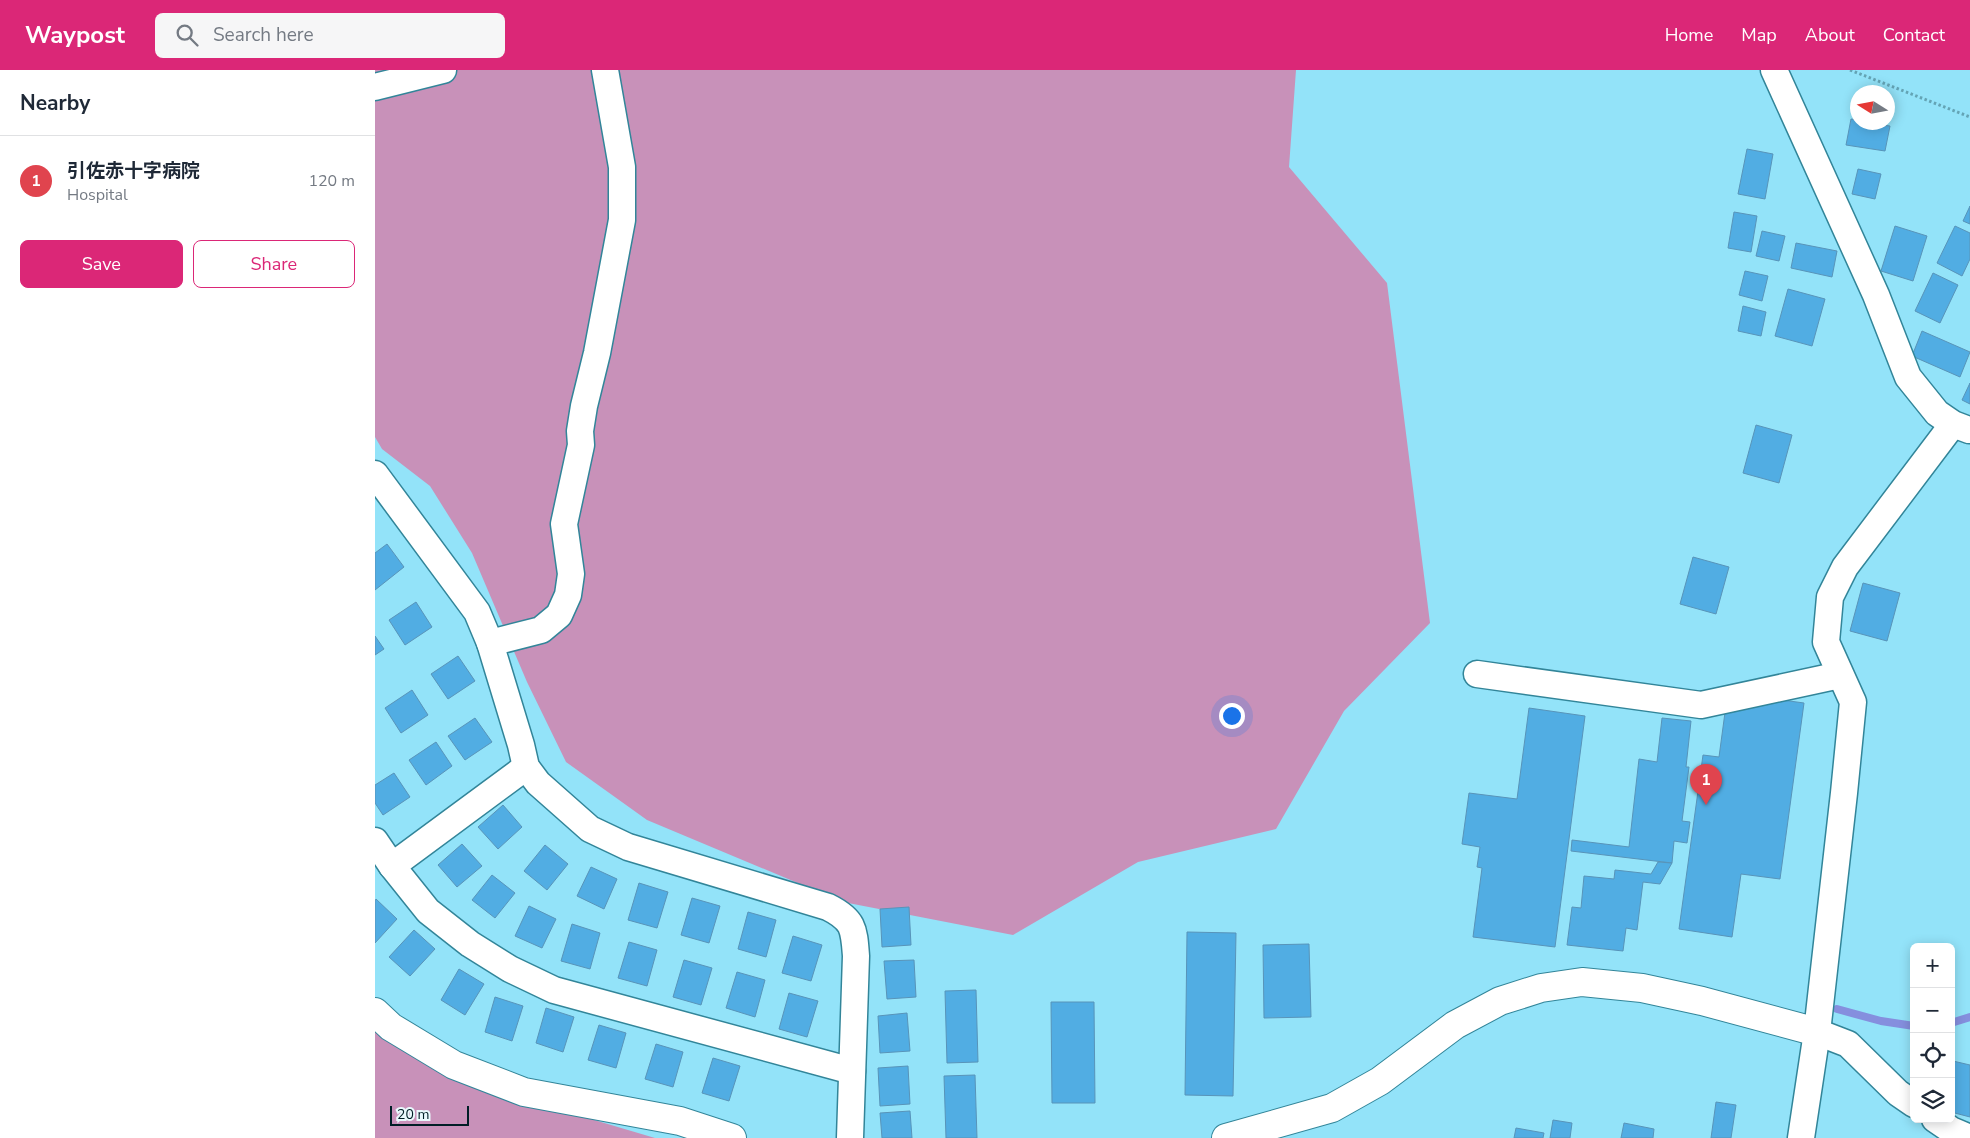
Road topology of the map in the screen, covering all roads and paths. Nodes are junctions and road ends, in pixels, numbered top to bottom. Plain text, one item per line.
1 (443, 70) edge
2 (605, 70) edge
3 (1774, 70) edge
4 (1850, 70) edge
5 (375, 88) edge
6 (1970, 117) edge
7 (1962, 427) edge
8 (375, 474) edge
9 (490, 643) junction
10 (1477, 674) dead end
11 (1840, 675) junction
12 (526, 767) junction
13 (375, 841) edge
14 (392, 866) junction
15 (375, 1012) edge
16 (1817, 1032) junction
17 (852, 1071) junction
18 (1910, 1101) edge
19 (1941, 1123) edge
20 (732, 1138) edge
21 (850, 1138) edge
22 (1226, 1138) edge
23 (1801, 1138) edge
24 (1970, 1138) edge

1 - 5 street
2 - 9 street
3 - 7 street
4 - 6 path
7 - 11 street
8 - 9 street
9 - 12 street
10 - 11 street
11 - 16 street
12 - 14 street
12 - 17 street
13 - 14 street
14 - 17 street
15 - 20 street
16 - 18 street
16 - 22 street
16 - 23 street
17 - 21 street
19 - 24 street

